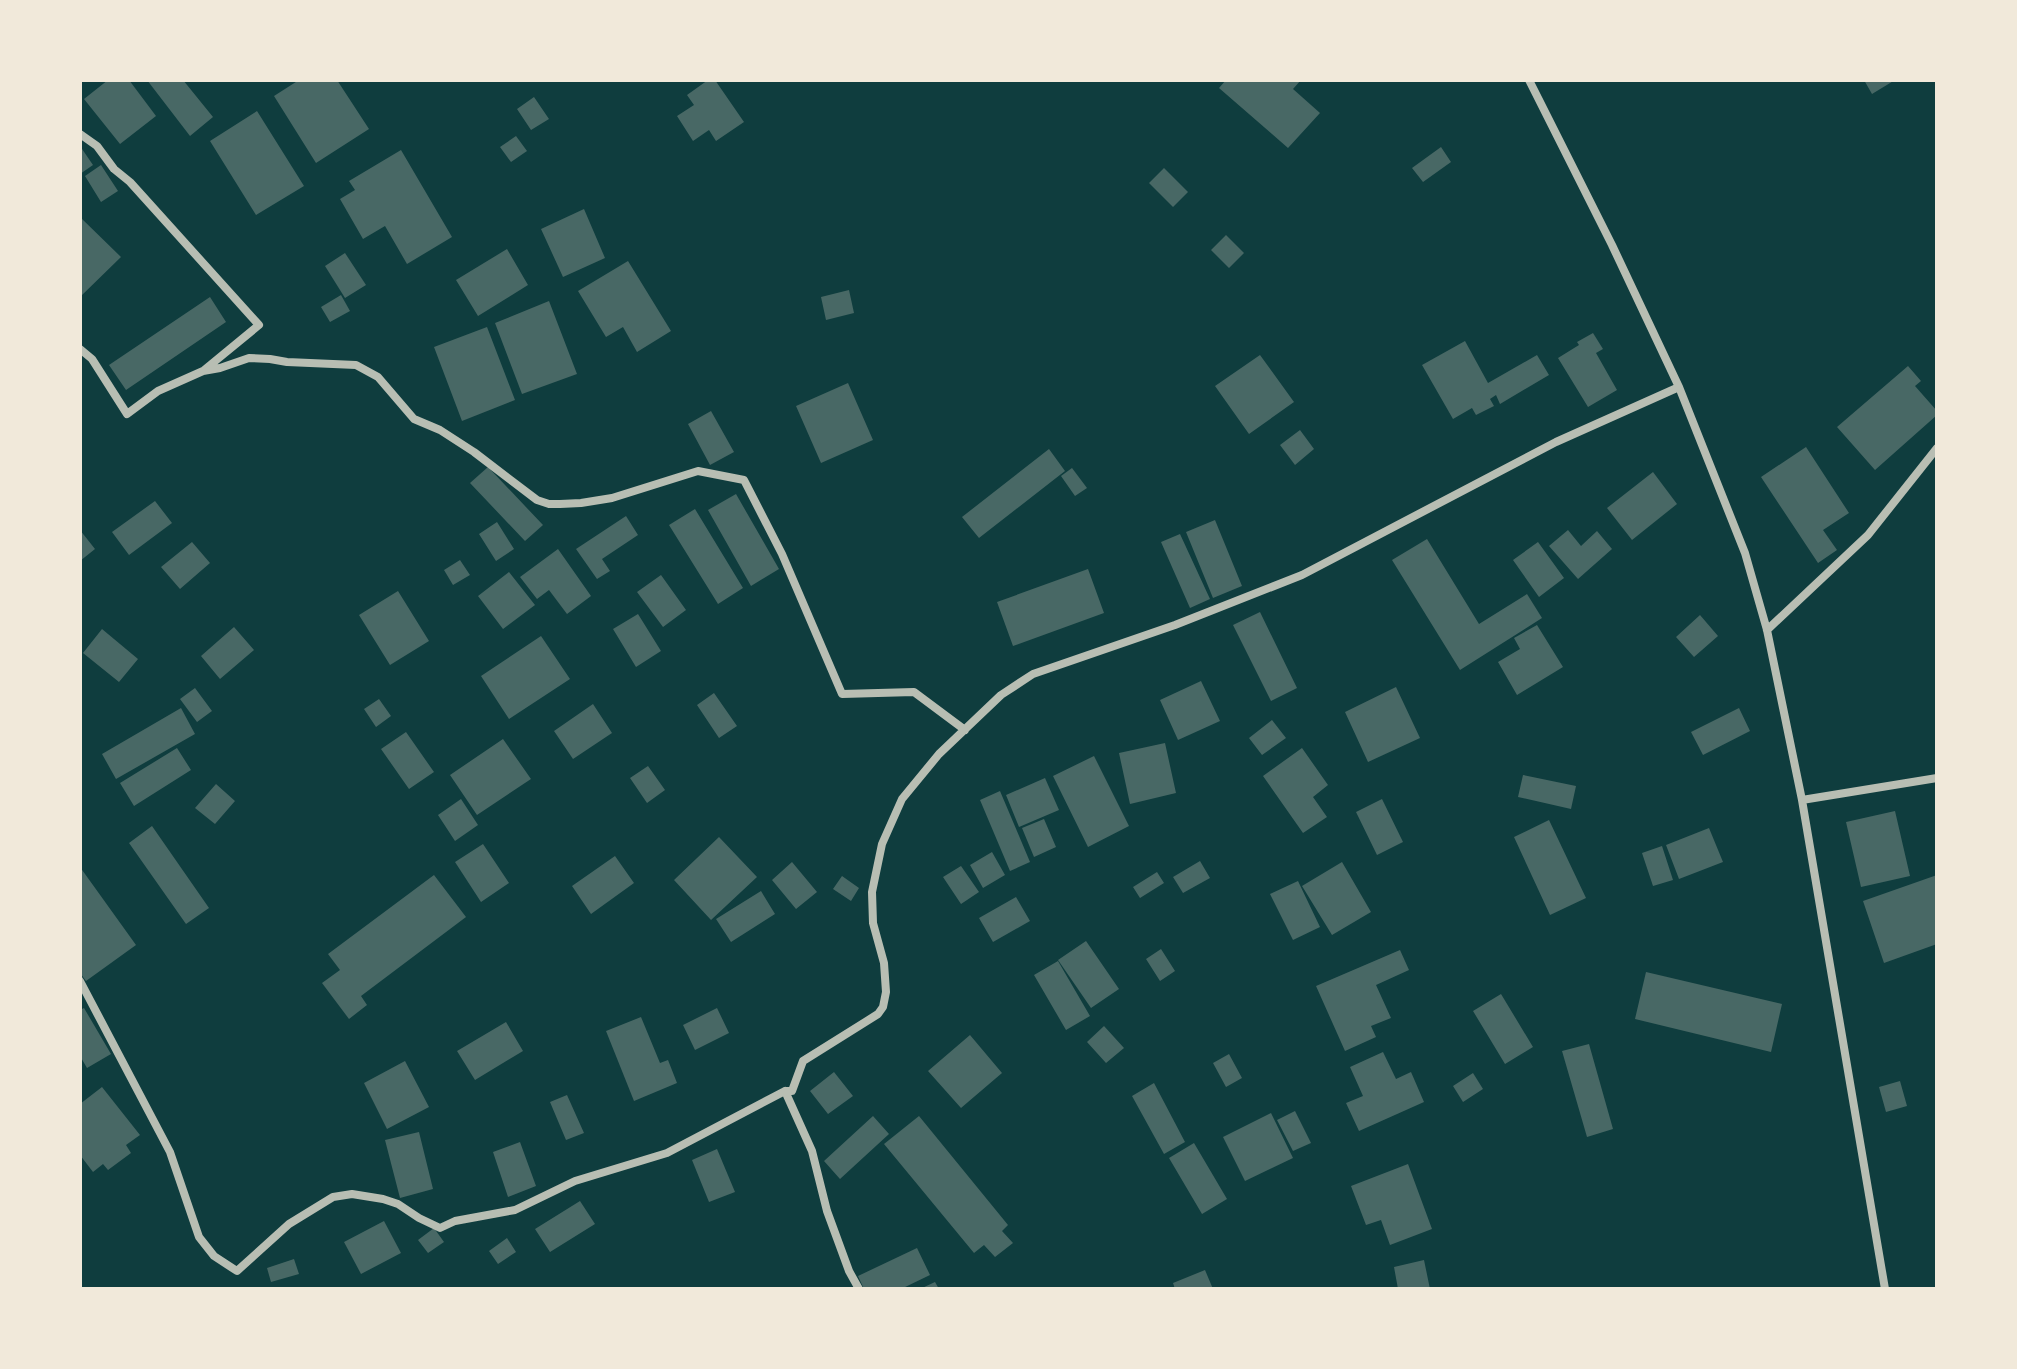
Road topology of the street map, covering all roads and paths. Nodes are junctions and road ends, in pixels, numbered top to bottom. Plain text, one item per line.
1 (1529, 80) edge
2 (80, 134) edge
3 (80, 349) edge
4 (203, 371) junction
5 (1679, 387) junction
6 (1937, 448) edge
7 (1767, 630) junction
8 (965, 730) junction
9 (1937, 778) edge
10 (1802, 800) junction
11 (80, 981) edge
12 (785, 1091) junction
13 (859, 1289) edge
14 (1885, 1289) edge

1 - 5 street
2 - 4 street
3 - 4 street
4 - 8 street
5 - 7 street
5 - 8 street
6 - 7 street
7 - 10 street
8 - 12 street
9 - 10 street
10 - 14 street
11 - 12 street
12 - 13 street

